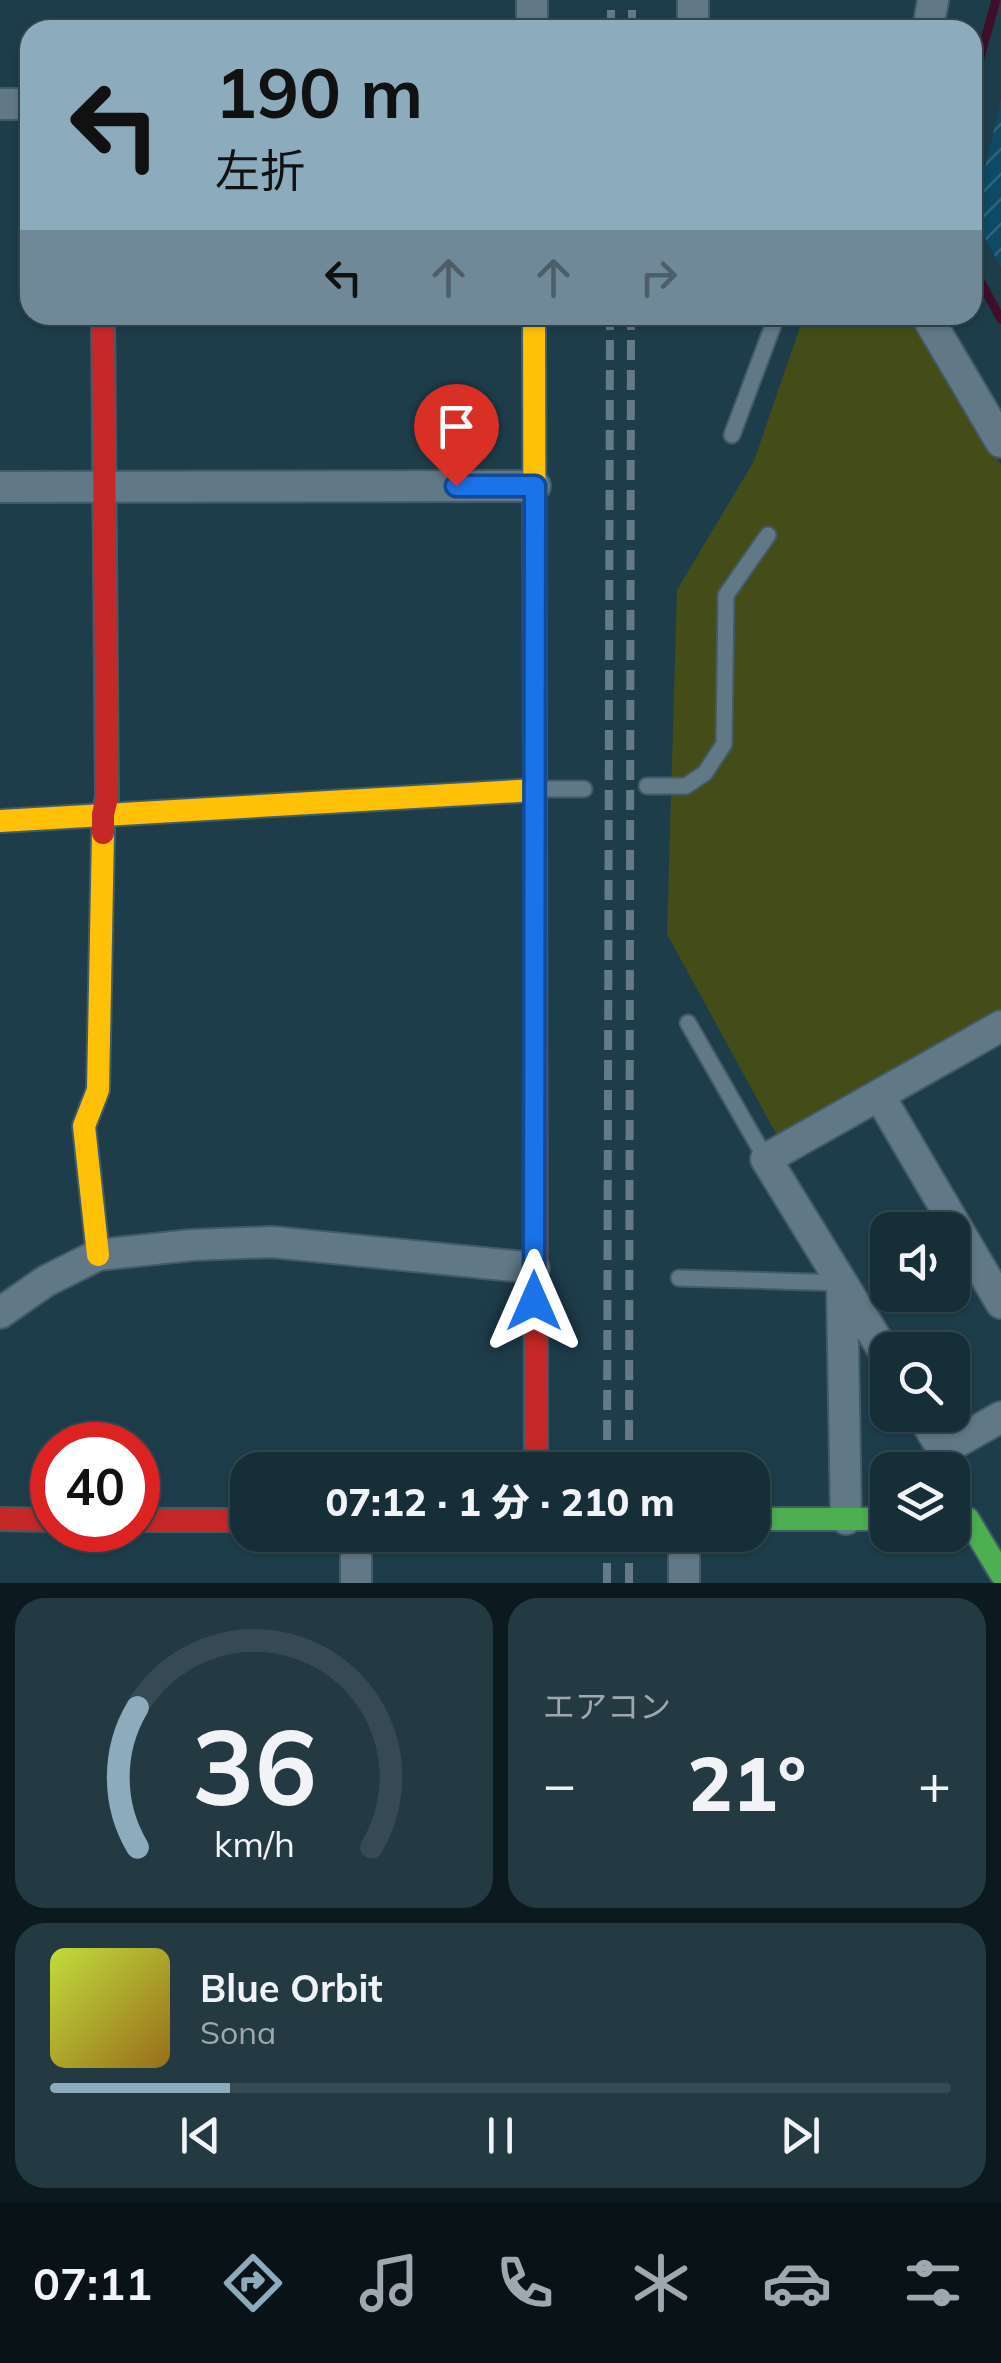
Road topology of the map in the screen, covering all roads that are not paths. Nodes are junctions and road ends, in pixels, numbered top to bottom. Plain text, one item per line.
1 (104, 325) edge
2 (534, 325) edge
3 (773, 325) edge
4 (932, 325) edge
5 (732, 435) dead end
6 (1001, 442) edge
7 (535, 486) junction
8 (0, 487) edge
9 (104, 487) junction
10 (768, 535) dead end
11 (647, 786) dead end
12 (584, 789) dead end
13 (536, 790) junction
14 (103, 814) junction
15 (0, 820) edge
16 (688, 1023) dead end
17 (1001, 1026) edge
18 (879, 1095) junction
19 (766, 1159) junction
20 (98, 1255) junction
21 (534, 1268) junction
22 (679, 1278) dead end
23 (842, 1283) junction
24 (1001, 1303) edge
25 (0, 1313) edge
26 (872, 1332) edge
27 (1001, 1417) edge
28 (933, 1432) edge
29 (536, 1452) edge
30 (846, 1519) junction
31 (870, 1519) edge
32 (0, 1520) edge
33 (30, 1520) edge
34 (160, 1520) edge
35 (230, 1520) edge
36 (770, 1520) edge
37 (970, 1521) edge
38 (356, 1552) edge
39 (684, 1552) edge
40 (1001, 1574) edge
41 (356, 1583) edge
42 (684, 1583) edge

1 - 9 street
2 - 7 street
3 - 5 lane
4 - 6 street
7 - 9 street
7 - 13 street
8 - 9 street
9 - 14 street
10 - 11 lane
12 - 13 lane
13 - 14 street
13 - 21 street
14 - 15 street
14 - 20 street
16 - 19 lane
17 - 18 street
18 - 19 street
18 - 24 street
19 - 23 street
20 - 21 street
20 - 25 street
21 - 29 street
22 - 23 lane
23 - 26 street
23 - 30 street
27 - 28 street
30 - 31 street
30 - 36 street
32 - 33 street
34 - 35 street
37 - 40 street
38 - 41 street
39 - 42 street

